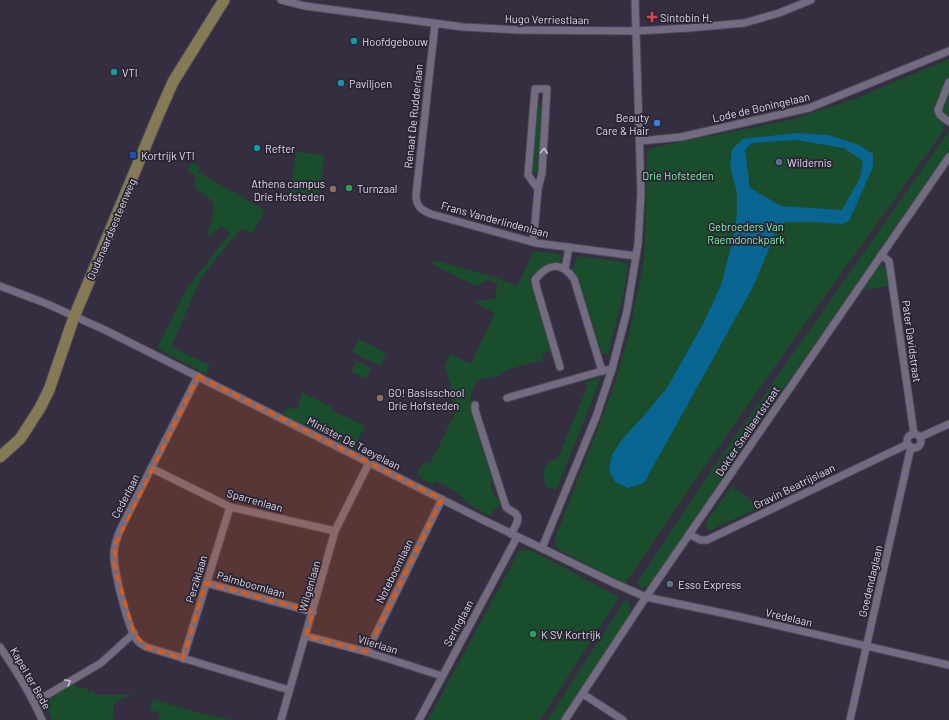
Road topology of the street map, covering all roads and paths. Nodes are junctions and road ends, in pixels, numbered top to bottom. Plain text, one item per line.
1 (224, 0) edge
2 (281, 0) edge
3 (636, 0) edge
4 (811, 0) edge
5 (435, 24) junction
6 (636, 31) junction
7 (949, 51) edge
8 (949, 82) edge
9 (947, 121) edge
10 (640, 141) junction
11 (949, 157) edge
12 (538, 189) junction
13 (421, 209) joint
14 (532, 242) junction
15 (569, 247) junction
16 (881, 255) junction
17 (636, 256) junction
18 (565, 269) junction
19 (0, 286) edge
20 (74, 317) junction
21 (560, 367) dead end
22 (612, 369) junction
23 (602, 371) junction
24 (198, 376) junction
25 (507, 398) dead end
26 (475, 405) dead end
27 (949, 424) edge
28 (917, 435) junction
29 (910, 446) junction
30 (0, 457) edge
31 (369, 464) junction
32 (151, 468) junction
33 (442, 499) junction
34 (230, 507) junction
35 (335, 531) junction
36 (689, 534) junction
37 (514, 535) junction
38 (542, 548) junction
39 (206, 583) junction
40 (624, 588) joint
41 (646, 597) junction
42 (313, 612) junction
43 (134, 633) junction
44 (306, 636) junction
45 (867, 646) junction
46 (0, 647) edge
47 (367, 652) junction
48 (183, 659) junction
49 (949, 665) edge
50 (442, 676) junction
51 (289, 690) junction
52 (583, 694) junction
53 (35, 702) junction
54 (42, 720) edge
55 (281, 720) edge
56 (419, 720) edge
57 (565, 720) edge
58 (623, 720) edge
59 (850, 720) edge

1 - 20 main road, Oudenaardsesteenweg
2 - 5 street, Hugo Verriestlaan
3 - 6 street
4 - 6 street, Hugo Verriestlaan
5 - 6 street, Hugo Verriestlaan
5 - 13 street, Renaat De Rudderlaan
6 - 10 street
7 - 10 street, Lode de Boningelaan
8 - 9 street
10 - 17 street
11 - 16 street, Dokter Snellaertstraat
12 -> 12 street
12 - 14 street
13 - 14 street, Frans Vanderlindenlaan
14 - 15 street, Frans Vanderlindenlaan
15 - 17 street, Frans Vanderlindenlaan
15 - 18 street
16 - 28 street, Pater Davidstraat
16 - 36 street, Dokter Snellaertstraat
17 - 22 street
18 - 21 street
18 - 23 street
19 - 20 street, Minister De Taeyelaan
20 - 24 street, Minister De Taeyelaan
20 - 30 main road, Oudenaardsesteenweg
22 - 23 street
22 - 38 street
23 - 25 street
24 - 31 street, Minister De Taeyelaan
24 - 32 street, Cederlaan
26 - 37 street, Seringlaan
27 - 28 street
28 - 29 street
28 - 29 street
29 - 36 street, Gravin Beatrijslaan
29 - 45 street, Goedendaglaan
31 - 33 street, Minister De Taeyelaan
31 - 35 street, Wilgenlaan
32 - 34 street, Sparrenlaan
32 - 43 street, Cederlaan
33 - 37 street, Minister De Taeyelaan
33 - 47 street, Noteboomlaan
34 - 35 street, Sparrenlaan
34 - 39 street, Perziklaan
35 - 42 street, Wilgenlaan
36 - 41 street, Dokter Snellaertstraat
37 - 38 street, Minister De Taeyelaan
37 - 50 street, Seringlaan
38 - 40 street, Minister De Taeyelaan
39 - 42 street, Palmboomlaan
39 - 48 street, Perziklaan
40 - 41 street, Vredelaan
41 - 45 street, Vredelaan
41 - 52 street, Dokter Snellaertstraat
42 - 44 street, Wilgenlaan
43 - 48 street, Cederlaan
53 -> 43 street
44 - 47 street, Vlierlaan
44 - 51 street, Wilgenlaan
45 - 49 street, Vredelaan
45 - 59 street, Goedendaglaan
46 - 53 street, Kapel ter Bede
47 - 50 street, Vlierlaan
48 - 51 street, Cederlaan
50 - 56 street, Seringlaan
51 - 55 street, Wilgenlaan
52 - 57 street, Dokter Snellaertstraat
52 - 58 street
53 - 54 street, Kapel ter Bede

